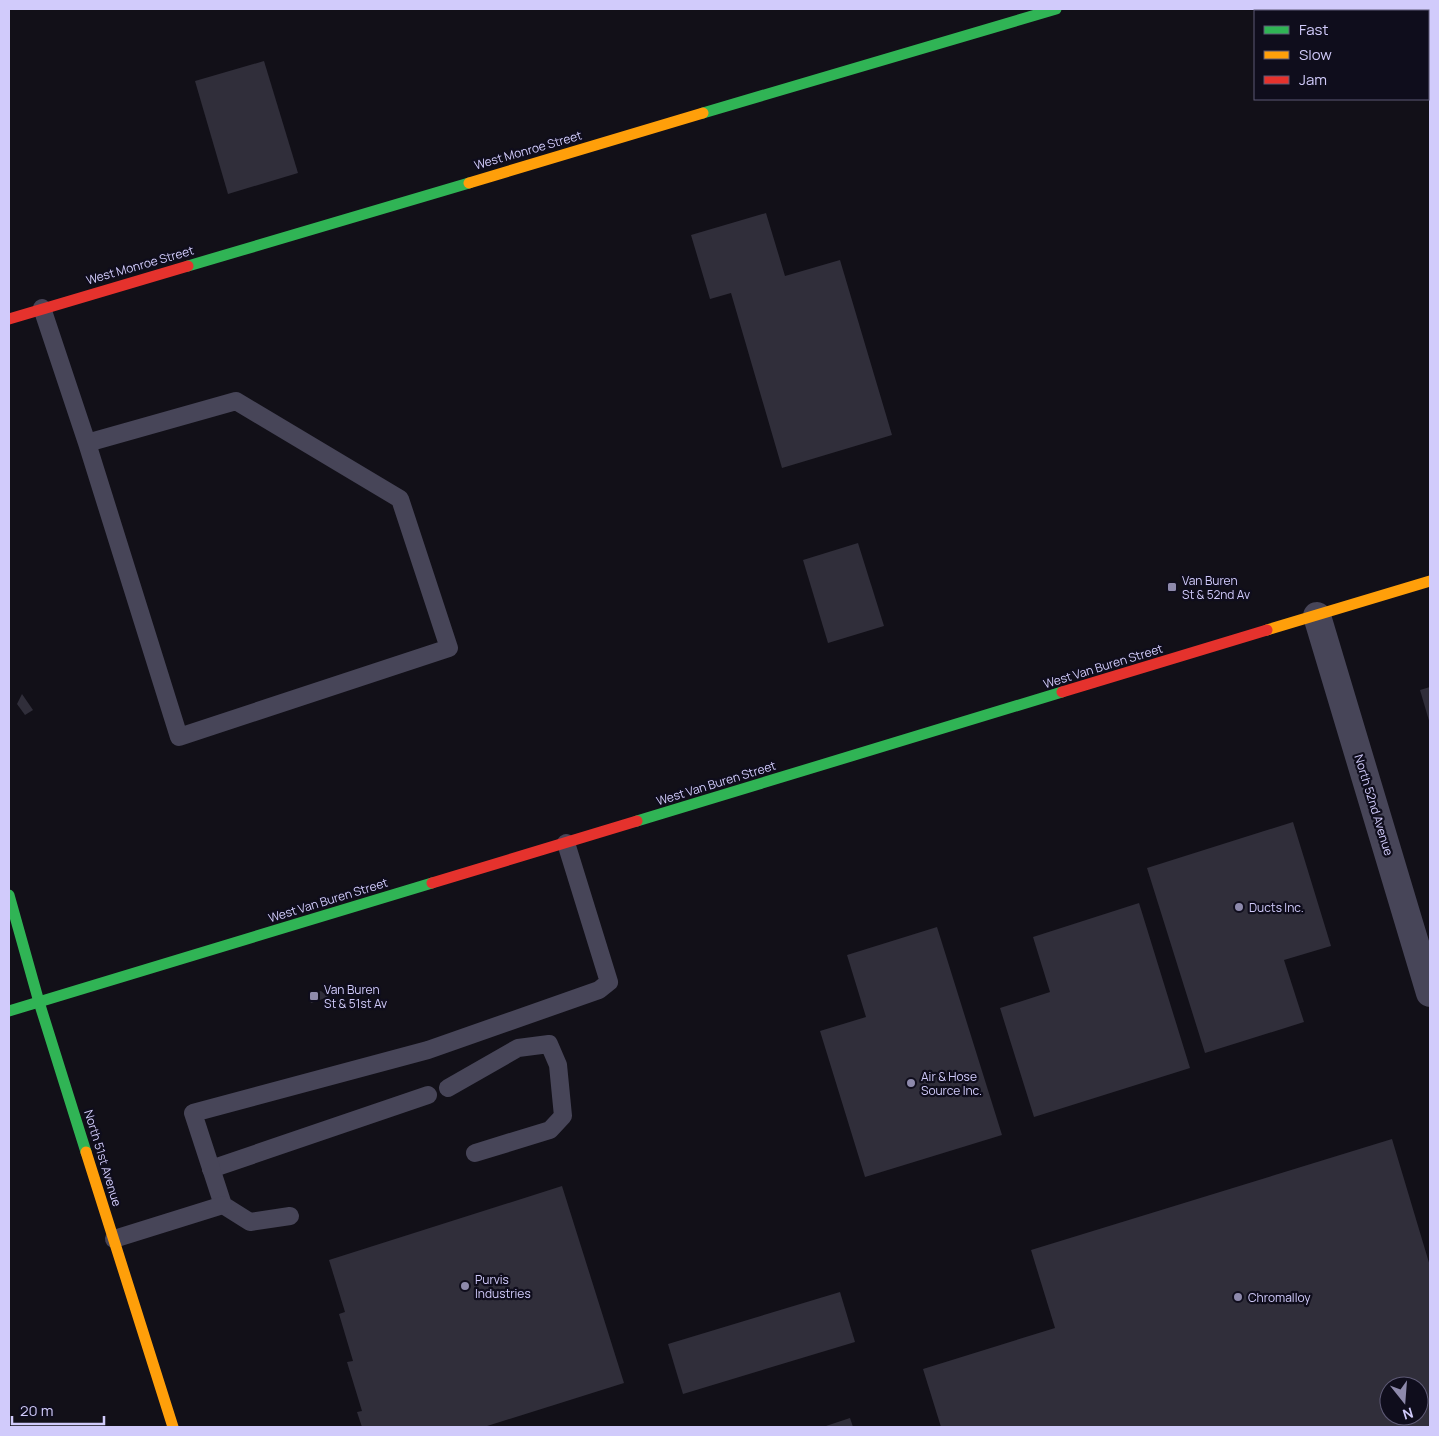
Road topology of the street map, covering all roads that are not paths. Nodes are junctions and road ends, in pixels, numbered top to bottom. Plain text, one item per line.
1 (1056, 9) edge
2 (42, 308) junction
3 (9, 318) edge
4 (87, 443) junction
5 (1430, 580) edge
6 (1318, 616) junction
7 (566, 842) junction
8 (9, 895) edge
9 (1430, 994) edge
10 (39, 1002) junction
11 (9, 1011) edge
12 (448, 1088) dead end
13 (428, 1095) dead end
14 (476, 1153) dead end
15 (211, 1169) junction
16 (223, 1205) junction
17 (290, 1216) dead end
18 (114, 1239) junction
19 (173, 1427) edge

1 - 2 main road, West Monroe Street
2 - 3 main road, West Monroe Street
2 - 4 lane
4 - 4 lane
5 - 6 main road, West Van Buren Street
6 - 7 main road, West Van Buren Street
6 - 9 street, North 52nd Avenue
7 - 10 main road, West Van Buren Street
7 - 15 lane
8 - 10 main road, North 51st Avenue
10 - 11 main road, West Van Buren Street
10 - 18 main road, North 51st Avenue
12 - 14 lane
13 - 15 lane
15 - 16 lane
16 - 17 lane
16 - 18 lane
18 - 19 main road, North 51st Avenue

